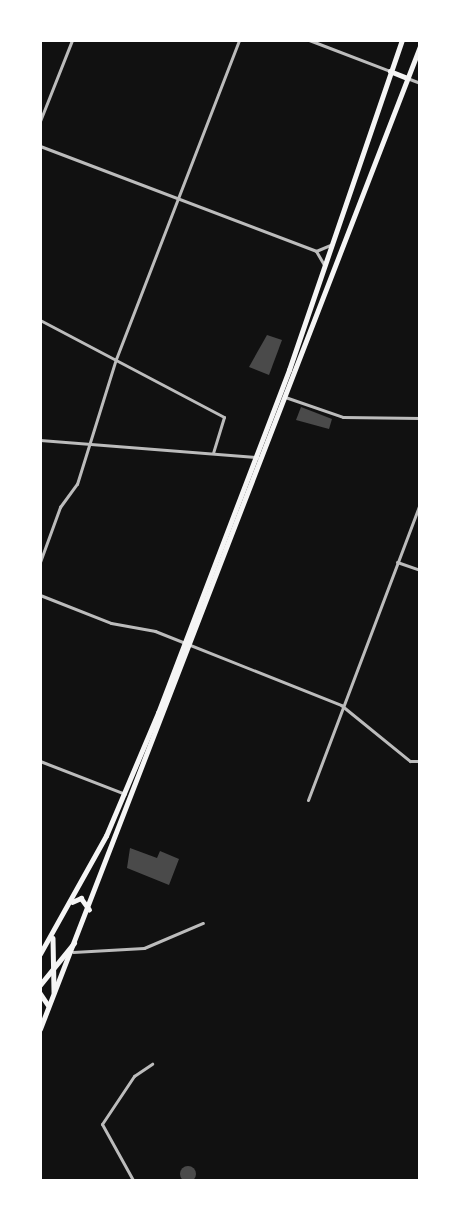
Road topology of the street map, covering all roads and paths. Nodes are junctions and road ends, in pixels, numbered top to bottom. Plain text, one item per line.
1 (72, 40) edge
2 (239, 40) edge
3 (309, 40) edge
4 (402, 40) edge
5 (420, 46) edge
6 (390, 71) junction
7 (407, 78) junction
8 (420, 83) edge
9 (40, 121) edge
10 (40, 146) edge
11 (176, 199) junction
12 (330, 245) junction
13 (316, 251) junction
14 (324, 265) junction
15 (40, 320) edge
16 (116, 359) junction
17 (285, 397) junction
18 (420, 418) edge
19 (40, 440) edge
20 (90, 443) junction
21 (213, 452) junction
22 (259, 458) junction
23 (420, 504) edge
24 (40, 562) edge
25 (397, 562) junction
26 (420, 570) edge
27 (40, 595) edge
28 (186, 643) junction
29 (192, 645) junction
30 (341, 705) junction
31 (40, 761) edge
32 (420, 761) edge
33 (125, 795) junction
34 (308, 800) dead end
35 (70, 903) junction
36 (89, 909) junction
37 (203, 923) dead end
38 (54, 933) junction
39 (79, 936) junction
40 (73, 952) junction
41 (40, 954) edge
42 (54, 971) junction
43 (40, 986) edge
44 (40, 993) edge
45 (54, 994) junction
46 (49, 1008) junction
47 (40, 1029) edge
48 (152, 1064) dead end
49 (133, 1180) edge

1 - 9 street
2 - 11 street
3 - 6 street
4 - 6 main road
5 - 7 main road
6 - 7 main road
6 - 12 main road
7 - 8 street
7 - 17 main road
10 - 11 street
11 - 13 street
11 - 16 street
12 - 13 street
12 - 14 main road
13 - 14 street
14 - 22 main road
15 - 16 street
16 - 20 street
16 - 21 street
17 - 18 street
17 - 22 main road
19 - 20 street
20 - 21 street
20 - 24 street
21 - 22 street
22 - 28 main road
22 - 29 main road
23 - 25 street
25 - 26 street
25 - 30 street
27 - 28 street
28 - 29 street
28 - 33 main road
29 - 30 street
29 - 36 main road
30 - 32 street
30 - 34 street
31 - 33 street
33 - 35 main road
35 - 36 main road
35 - 38 main road
36 - 39 main road
37 - 40 street
38 - 41 main road
38 - 42 main road
39 - 40 main road
39 - 42 main road
40 - 45 main road
42 - 43 main road
42 - 45 main road
44 - 46 main road
45 - 46 main road
46 - 47 main road
48 - 49 street

